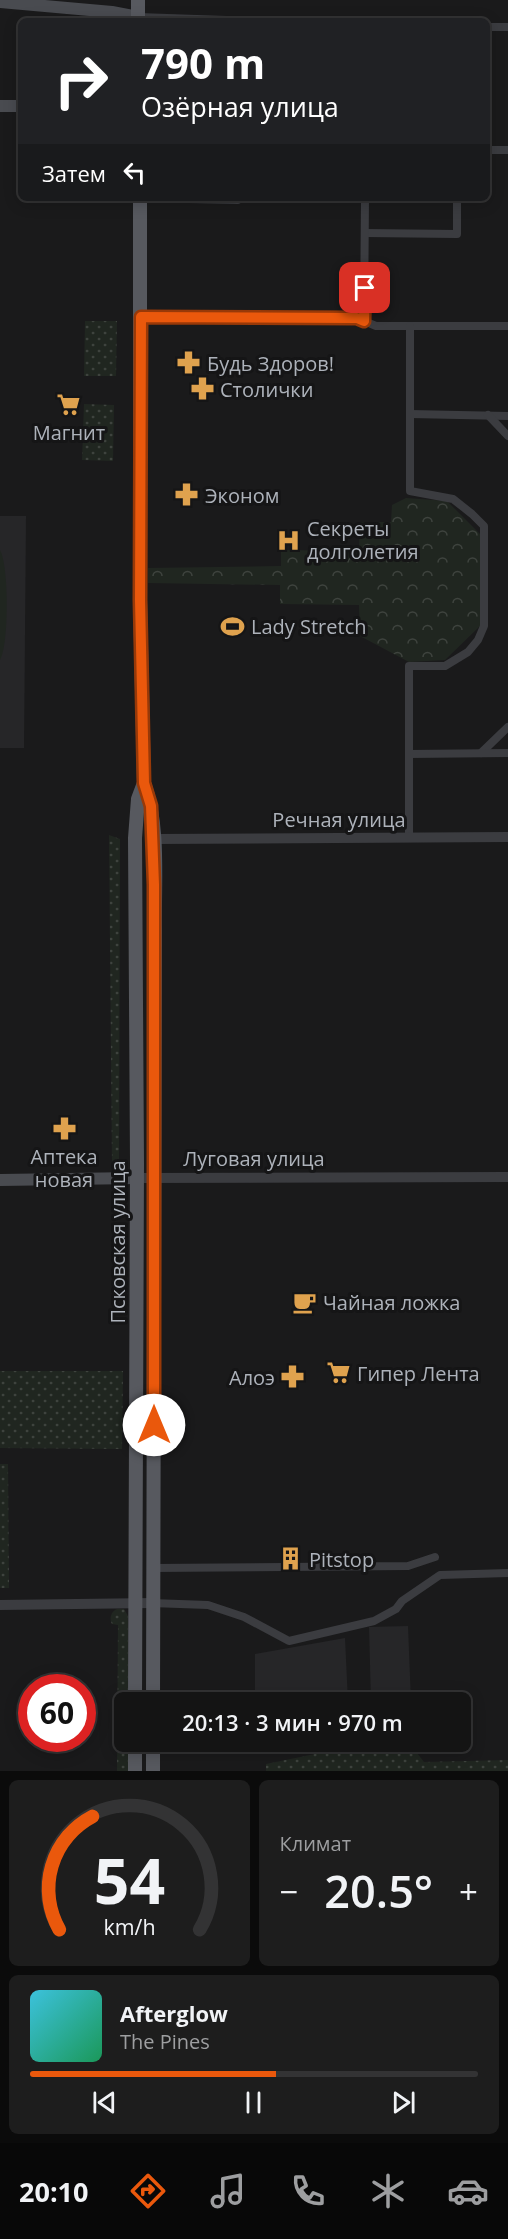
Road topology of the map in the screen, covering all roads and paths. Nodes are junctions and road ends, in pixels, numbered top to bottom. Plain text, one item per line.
1 (138, 0) edge
2 (0, 2) edge
3 (134, 18) edge
4 (138, 18) edge
5 (490, 27) edge
6 (508, 27) edge
7 (0, 106) edge
8 (18, 106) edge
9 (490, 150) edge
10 (508, 150) edge
11 (140, 201) edge
12 (365, 201) edge
13 (457, 201) edge
14 (365, 233) junction
15 (141, 317) junction
16 (364, 321) junction
17 (410, 326) junction
18 (508, 326) edge
19 (410, 414) junction
20 (488, 415) junction
21 (508, 416) edge
22 (508, 436) edge
23 (508, 727) edge
24 (481, 753) junction
25 (508, 753) edge
26 (409, 754) junction
27 (144, 783) junction
28 (408, 837) junction
29 (508, 837) edge
30 (154, 839) junction
31 (136, 930) junction
32 (155, 931) junction
33 (508, 1177) edge
34 (136, 1178) junction
35 (154, 1178) junction
36 (0, 1180) edge
37 (435, 1557) dead end
38 (153, 1568) junction
39 (508, 1573) edge
40 (135, 1604) junction
41 (153, 1604) junction
42 (0, 1605) edge
43 (135, 1692) edge
44 (153, 1692) edge
45 (135, 1752) edge
46 (153, 1752) edge
47 (135, 1771) edge
48 (153, 1771) edge

1 - 4 main road
2 - 3 main road
5 - 6 street
7 - 8 main road
9 - 10 street
11 - 15 main road, Псковская улица
12 - 14 street
13 - 14 street
14 - 16 street
15 - 16 street
15 - 27 main road, Псковская улица
16 - 17 street
17 - 18 street
17 - 19 street
19 - 20 street
19 - 26 street
20 - 21 street
20 - 22 street
23 - 24 street
24 - 25 street
24 - 26 street
26 - 28 street
27 - 30 main road, Псковская улица
27 - 31 main road, Псковская улица
28 - 29 street, Речная улица
28 - 30 street, Речная улица
30 - 32 main road, Псковская улица
31 - 32 main road
31 - 34 main road, Псковская улица
32 - 35 main road, Псковская улица
33 - 35 street, Луговая улица
34 - 35 street, Луговая улица
34 - 36 main road, Луговая улица
34 - 40 main road, Псковская улица
35 - 38 main road, Псковская улица
37 - 38 street
38 - 41 main road, Псковская улица
39 - 41 street
40 - 41 street
40 - 42 street
40 - 43 main road, Псковская улица
41 - 44 main road, Псковская улица
45 - 47 main road
46 - 48 main road

